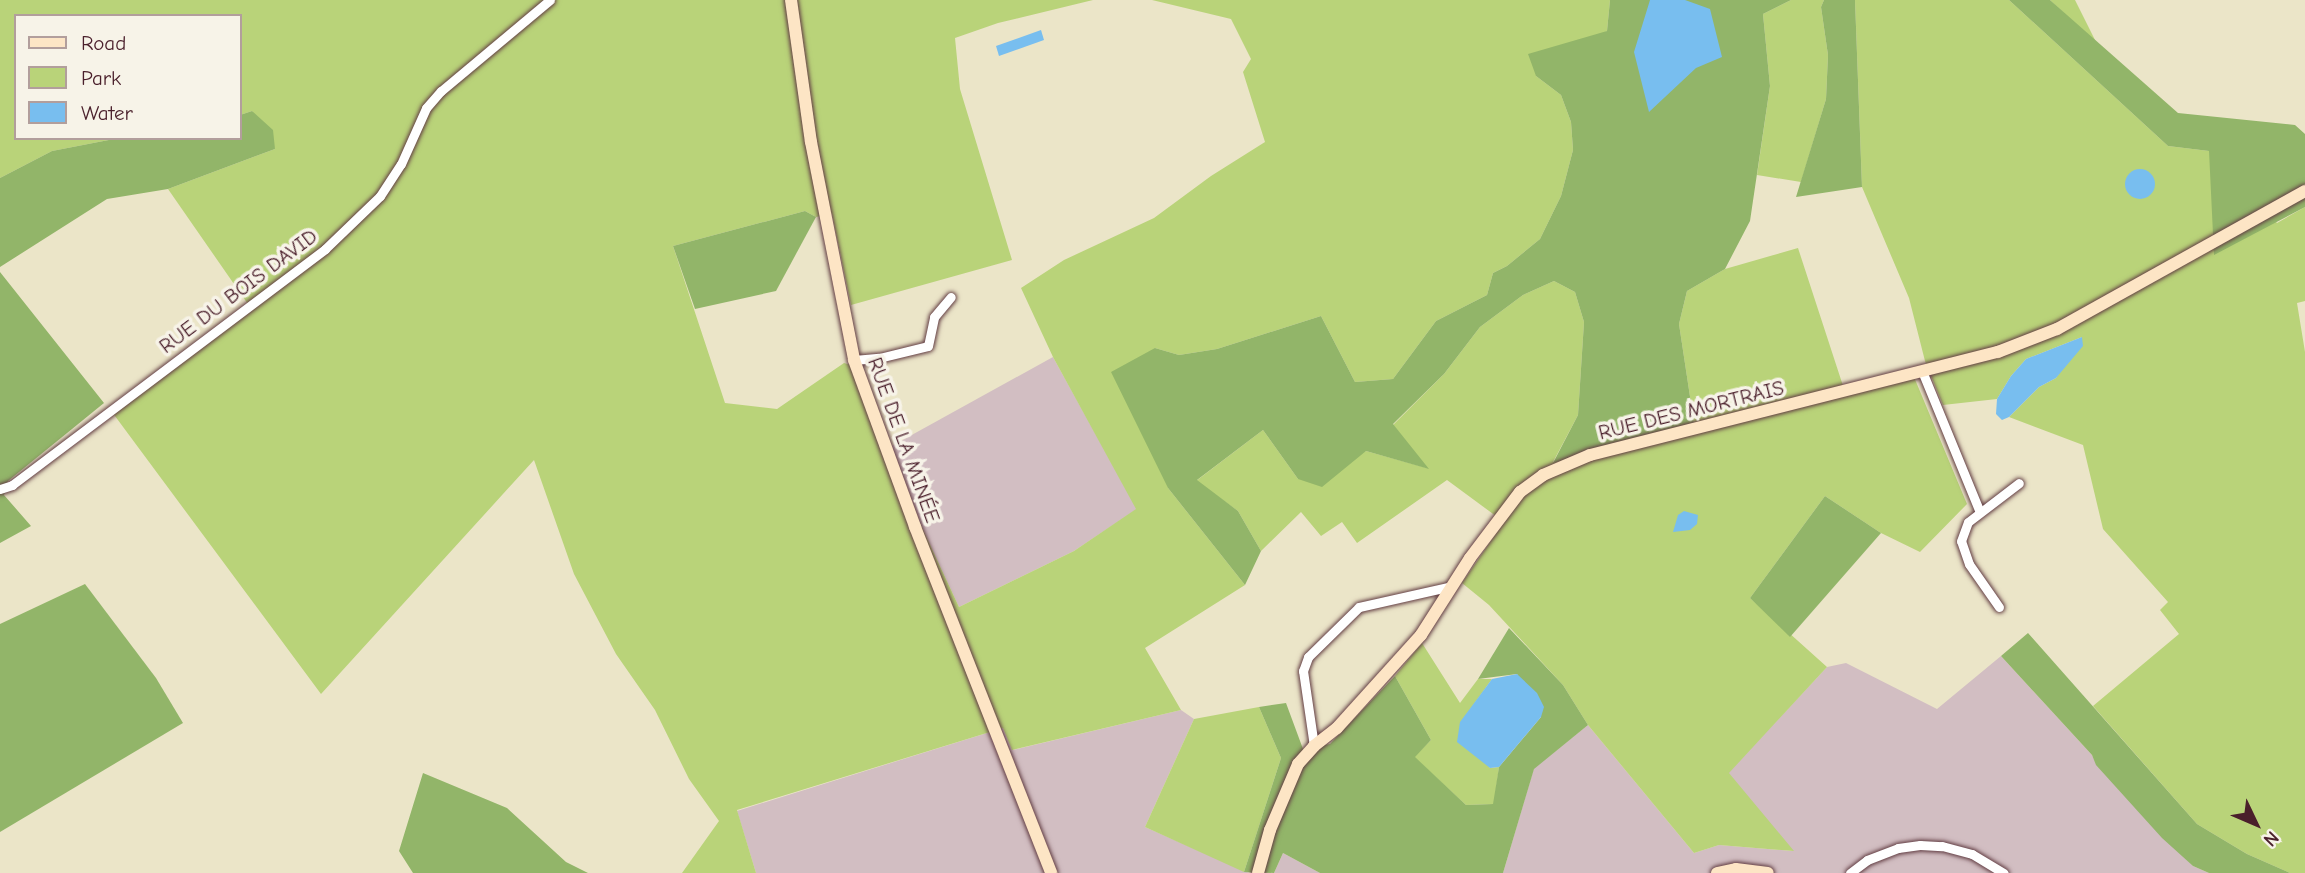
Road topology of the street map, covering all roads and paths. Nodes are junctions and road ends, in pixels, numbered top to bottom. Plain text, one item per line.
1 (550, 0) edge
2 (792, 0) edge
3 (2305, 191) edge
4 (951, 297) dead end
5 (853, 360) junction
6 (1922, 371) junction
7 (2018, 483) dead end
8 (0, 489) edge
9 (1979, 510) junction
10 (1452, 586) junction
11 (1999, 607) dead end
12 (1314, 746) junction
13 (1051, 873) edge
14 (1258, 873) edge
15 (1717, 873) edge
16 (1768, 873) edge
17 (1850, 873) edge
18 (2004, 873) edge

1 - 8 street, RUE DU BOIS DAVID
2 - 5 street, RUE DE LA MINÉE
3 - 6 street, RUE DES MORTRAIS
4 - 5 street
5 - 13 street, RUE DE LA MINÉE
6 - 9 street
6 - 10 street, RUE DES MORTRAIS
7 - 9 street
9 - 11 street
10 - 12 street, RUE DES MORTRAIS
10 - 12 street
12 - 14 street, RUE DES MORTRAIS
15 - 16 street
17 - 18 street

